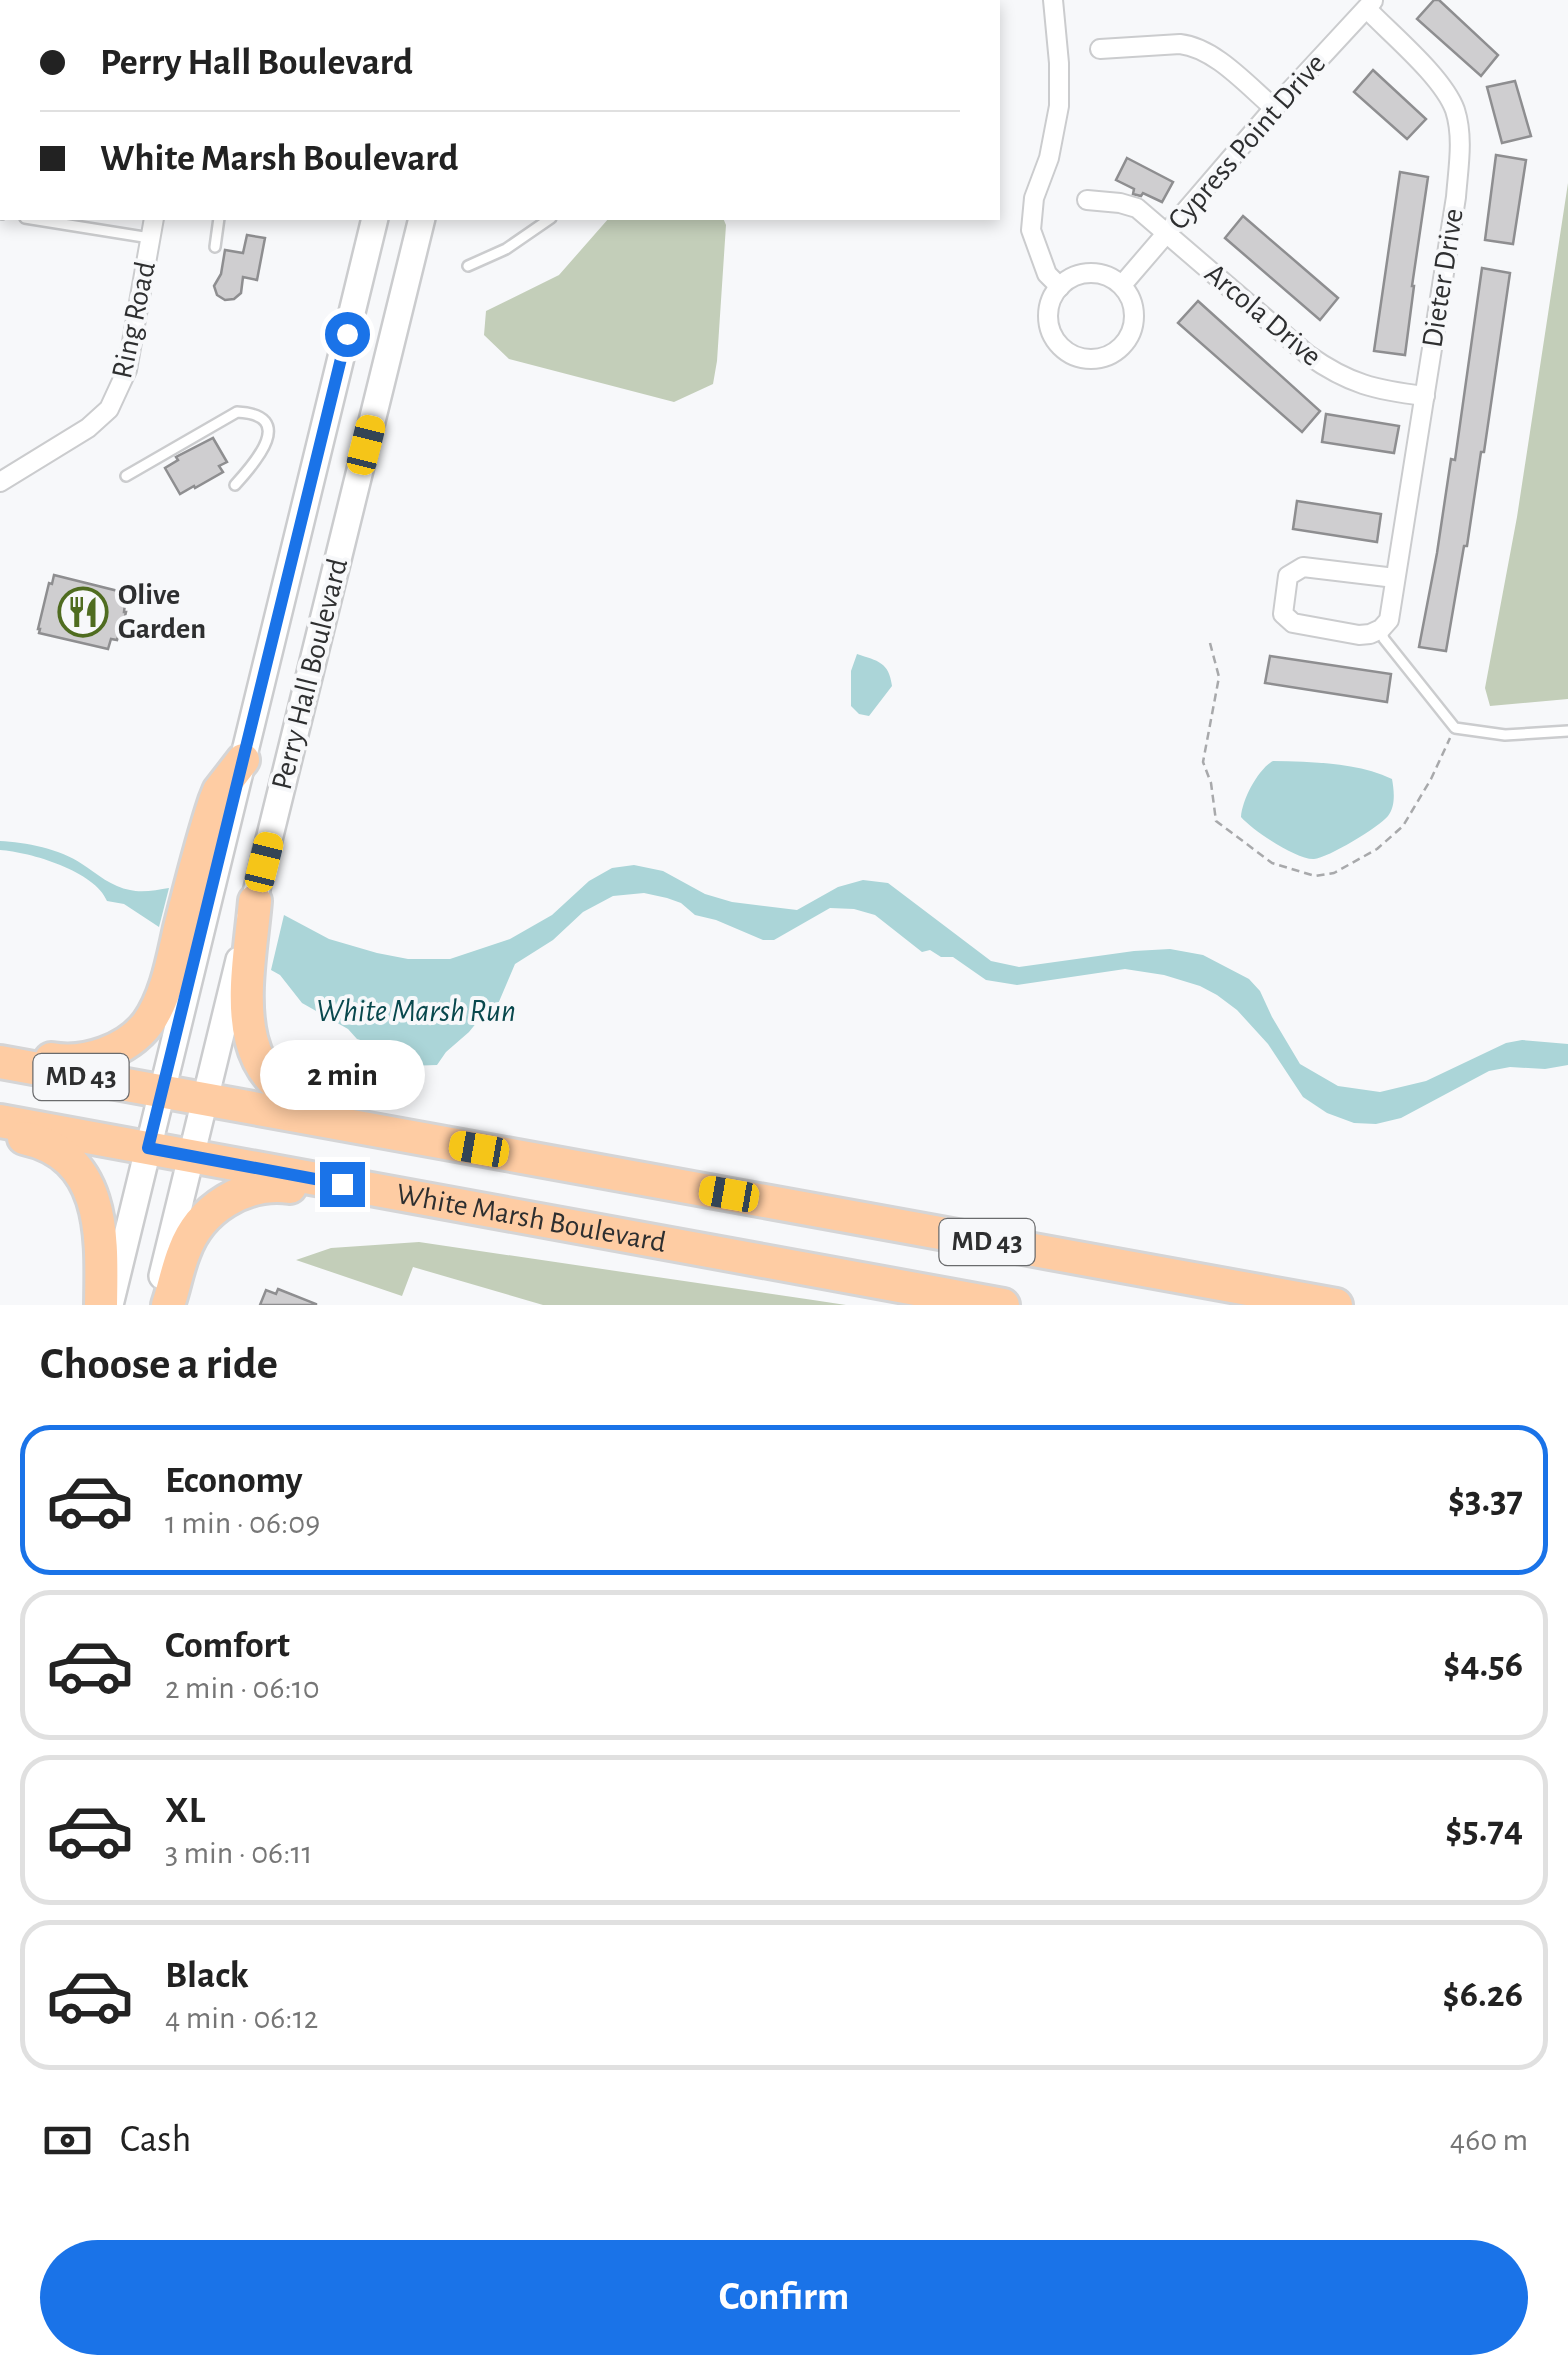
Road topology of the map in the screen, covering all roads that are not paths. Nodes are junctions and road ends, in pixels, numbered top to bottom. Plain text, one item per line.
1 (1052, 0) edge
2 (1370, 4) edge
3 (1100, 49) dead end
4 (1274, 108) junction
5 (1088, 200) dead end
6 (38, 220) edge
7 (154, 220) edge
8 (220, 220) edge
9 (375, 220) edge
10 (422, 220) edge
11 (547, 220) edge
12 (1167, 234) junction
13 (151, 238) junction
14 (214, 246) dead end
15 (468, 266) dead end
16 (1122, 286) junction
17 (1060, 287) junction
18 (1425, 396) junction
19 (126, 476) dead end
20 (0, 482) edge
21 (235, 485) dead end
22 (1395, 578) junction
23 (1381, 629) junction
24 (1568, 732) edge
25 (243, 760) junction
26 (255, 900) junction
27 (0, 1050) edge
28 (0, 1062) edge
29 (162, 1092) junction
30 (205, 1100) junction
31 (0, 1121) edge
32 (0, 1133) edge
33 (148, 1148) junction
34 (191, 1156) junction
35 (698, 1188) junction
36 (568, 1225) junction
37 (101, 1305) edge
38 (110, 1305) edge
39 (156, 1305) edge
40 (168, 1305) edge
41 (1004, 1305) edge
42 (1336, 1305) edge

1 - 17 street
2 - 4 street, Cypress Point Drive
2 - 18 street, Dieter Drive
3 - 4 street
4 - 12 street, Cypress Point Drive
5 - 12 street, Arcola Drive
6 - 13 lane
7 - 13 street, Ring Road
8 - 14 lane
9 - 25 main road, Perry Hall Boulevard
10 - 26 main road, Perry Hall Boulevard
11 - 15 lane
12 - 16 street, Cypress Point Drive
12 - 18 street, Arcola Drive
13 - 20 street, Ring Road
16 - 17 street
16 - 17 street
18 - 22 street, Dieter Drive
19 - 21 lane
22 - 23 street, Dieter Drive
22 - 23 street
23 - 24 lane
25 - 27 highway
25 - 29 main road, Perry Hall Boulevard
26 - 30 main road, Perry Hall Boulevard
26 - 35 highway
28 - 29 highway, White Marsh Boulevard / MD 43
29 - 30 highway, White Marsh Boulevard / MD 43
29 - 33 main road, Perry Hall Boulevard
30 - 34 main road, Perry Hall Boulevard
30 - 35 highway, White Marsh Boulevard / MD 43
31 - 33 highway, White Marsh Boulevard / MD 43
32 - 37 highway
33 - 34 highway, White Marsh Boulevard / MD 43
33 - 38 main road, Perry Hall Boulevard
34 - 36 highway, White Marsh Boulevard / MD 43
34 - 39 main road, Perry Hall Boulevard
35 - 42 highway, White Marsh Boulevard / MD 43
36 - 40 highway
36 - 41 highway, White Marsh Boulevard / MD 43

